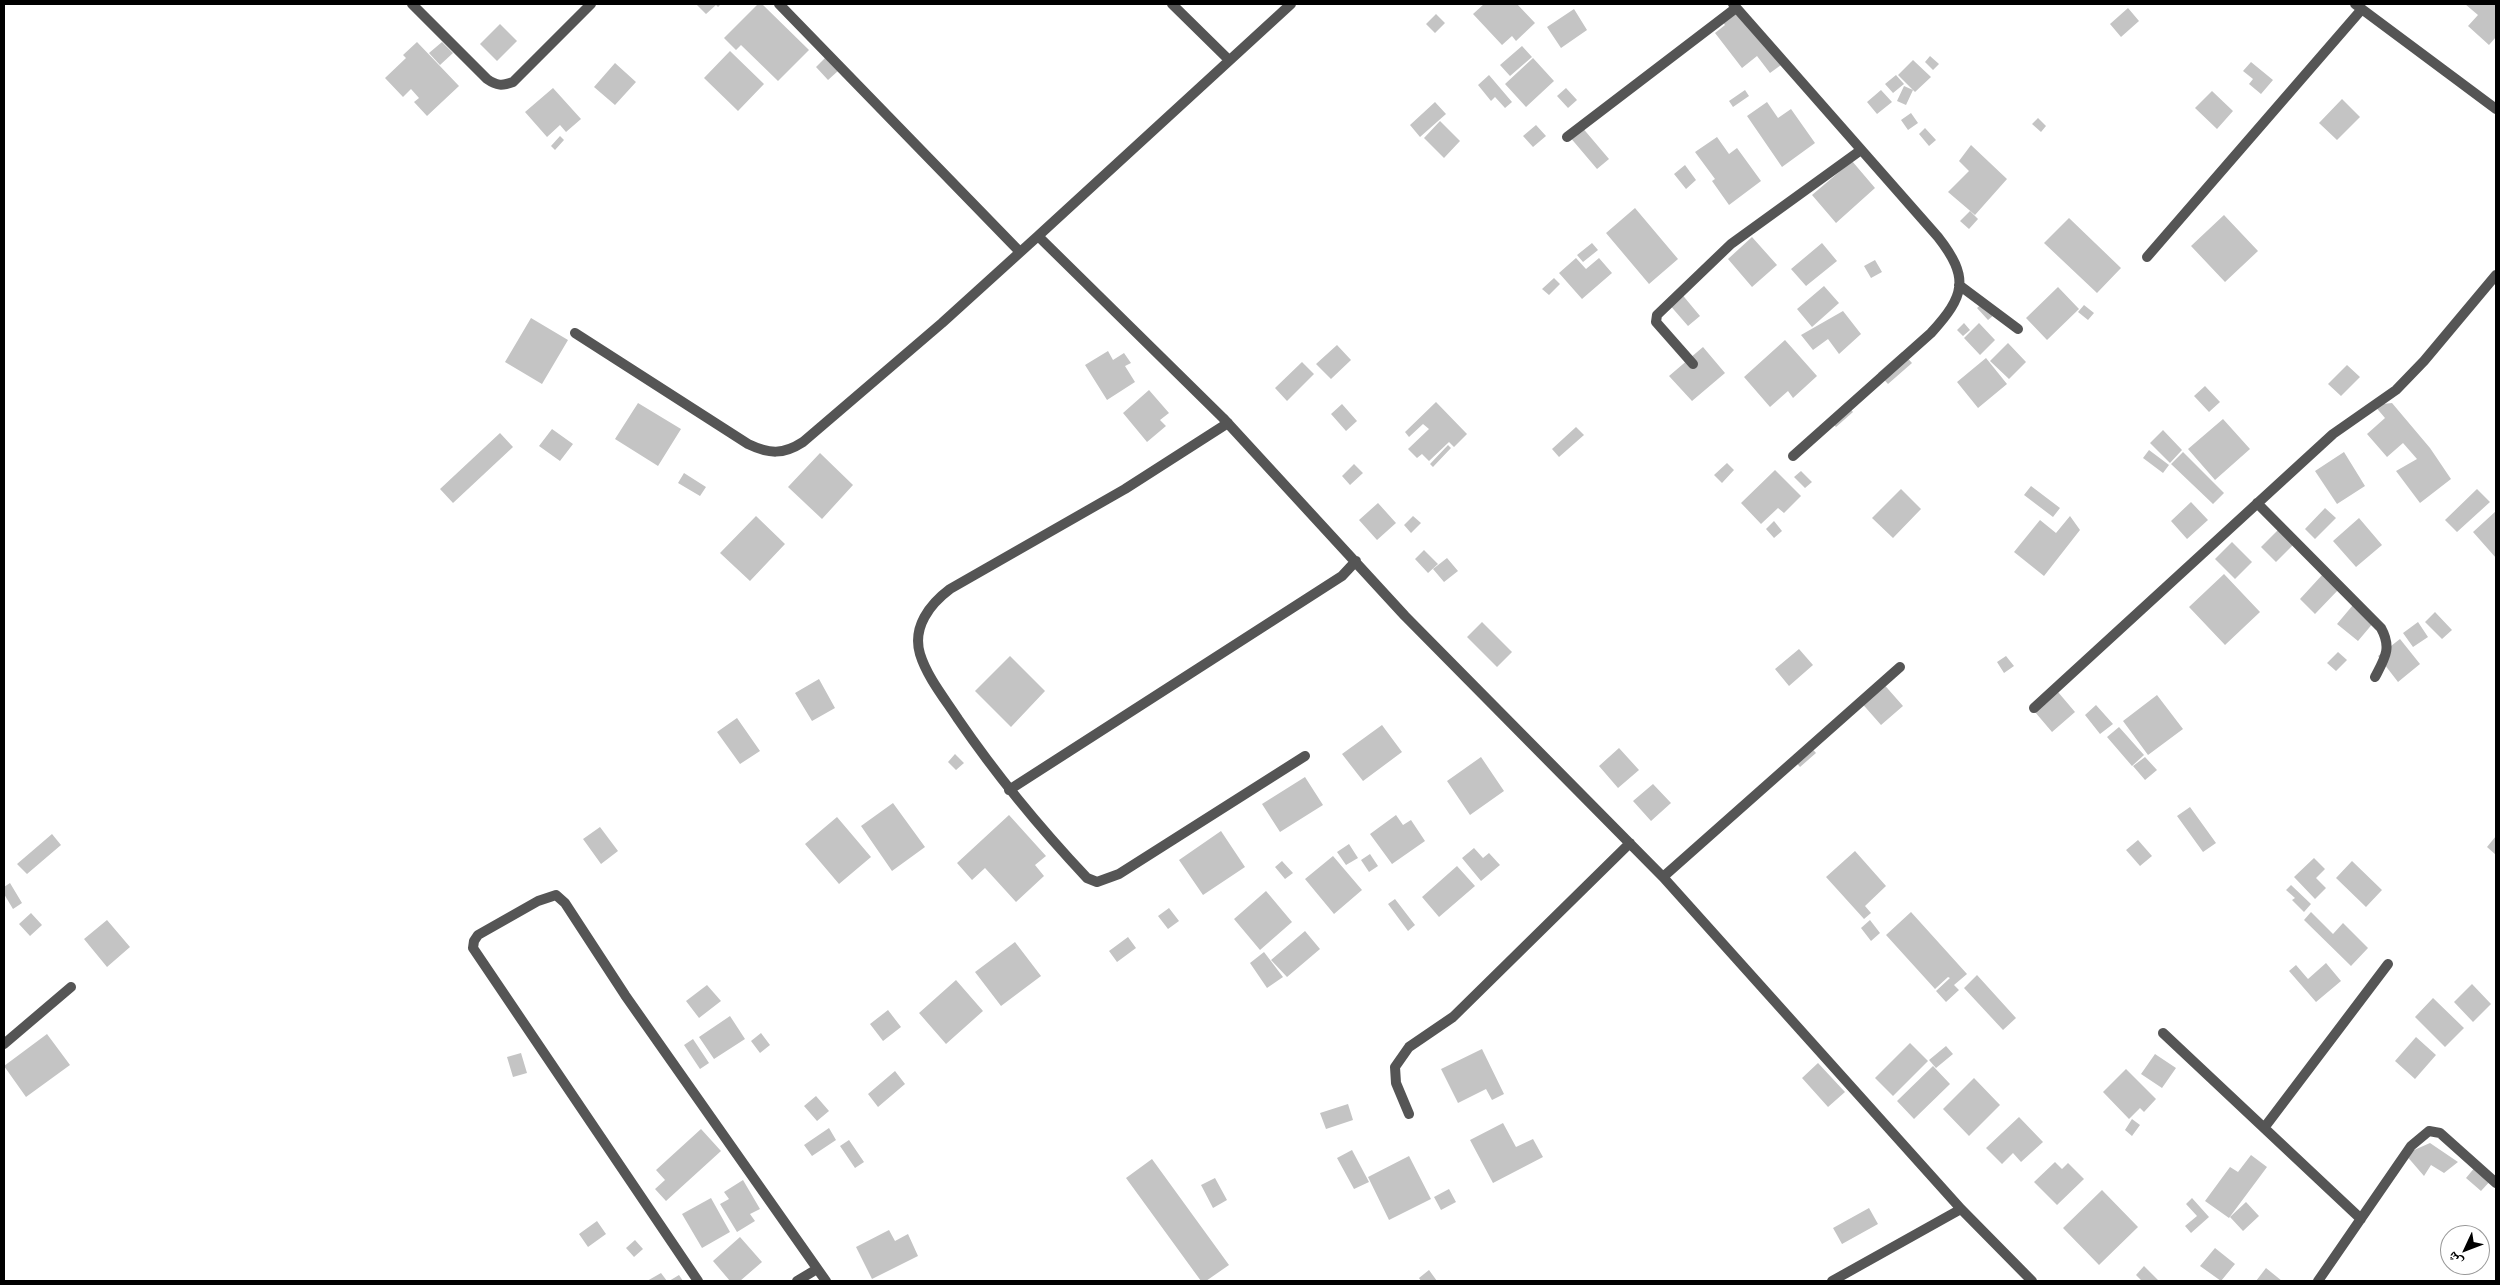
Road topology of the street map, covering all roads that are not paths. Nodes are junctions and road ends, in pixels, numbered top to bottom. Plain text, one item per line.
1 (412, 4) edge
2 (591, 4) edge
3 (779, 4) edge
4 (1172, 4) edge
5 (1291, 4) edge
6 (1734, 6) edge
7 (2358, 6) edge
8 (1229, 60) junction
9 (2496, 109) edge
10 (1567, 137) dead end
11 (1861, 150) junction
12 (1038, 236) junction
13 (1020, 252) junction
14 (2147, 257) dead end
15 (2496, 275) edge
16 (1960, 285) junction
17 (2018, 329) dead end
18 (575, 333) dead end
19 (1693, 364) dead end
20 (1228, 423) junction
21 (1793, 456) dead end
22 (2257, 503) junction
23 (1356, 562) junction
24 (1900, 666) dead end
25 (2375, 677) dead end
26 (2034, 708) dead end
27 (1305, 756) dead end
28 (1009, 790) junction
29 (1630, 843) junction
30 (1663, 877) junction
31 (2388, 964) dead end
32 (72, 987) dead end
33 (2163, 1033) dead end
34 (4, 1044) edge
35 (1409, 1114) dead end
36 (2264, 1128) junction
37 (2496, 1183) edge
38 (1961, 1209) junction
39 (2361, 1219) junction
40 (817, 1270) junction
41 (698, 1281) edge
42 (797, 1281) edge
43 (826, 1281) edge
44 (1832, 1281) edge
45 (2032, 1281) edge
46 (2318, 1281) edge

1 - 2 street
3 - 13 street
4 - 8 street
5 - 8 street
6 - 10 street
6 - 11 street
7 - 9 street
7 - 14 street
8 - 12 street
11 - 16 street
11 - 19 street
12 - 13 street
12 - 20 street
13 - 18 street
15 - 22 street
16 - 17 street
16 - 21 street
20 - 23 street
20 - 28 street
22 - 25 street
22 - 26 street
23 - 28 street
23 - 29 street
24 - 30 street
27 - 28 street
29 - 30 street
29 - 35 street
30 - 38 street
31 - 36 street
32 - 34 street
33 - 36 street
36 - 39 street
37 - 39 street
38 - 44 street
38 - 45 street
39 - 46 street
40 - 41 street
40 - 42 street
40 - 43 street

